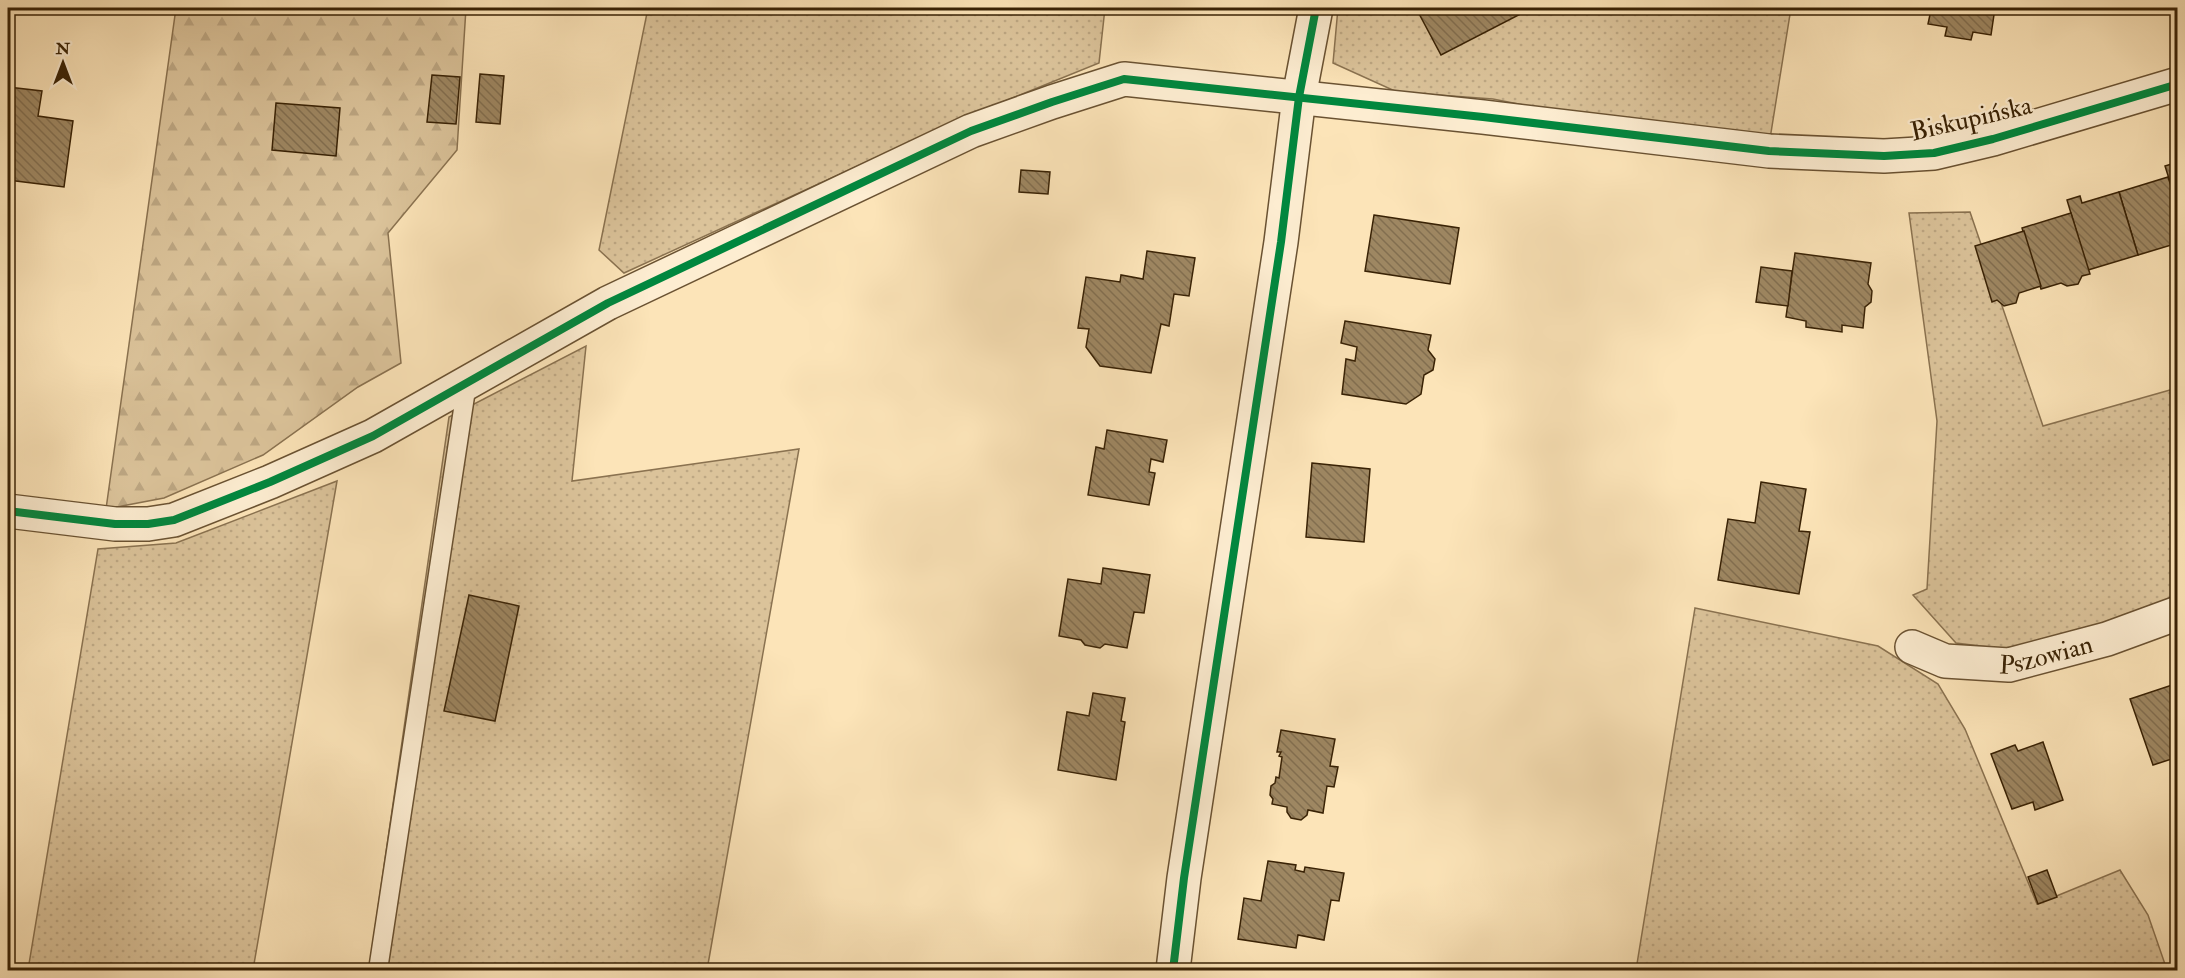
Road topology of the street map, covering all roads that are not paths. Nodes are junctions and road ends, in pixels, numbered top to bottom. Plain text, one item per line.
1 (1316, 8) edge
2 (2178, 84) edge
3 (1299, 96) junction
4 (467, 383) junction
5 (8, 511) edge
6 (2178, 613) edge
7 (1912, 647) dead end
8 (378, 970) edge
9 (1173, 970) edge

1 - 3 street
2 - 3 street, Biskupińska
3 - 4 street, Biskupińska
3 - 9 street
4 - 5 street, Biskupińska
4 - 8 lane
6 - 7 street, Pszowian

